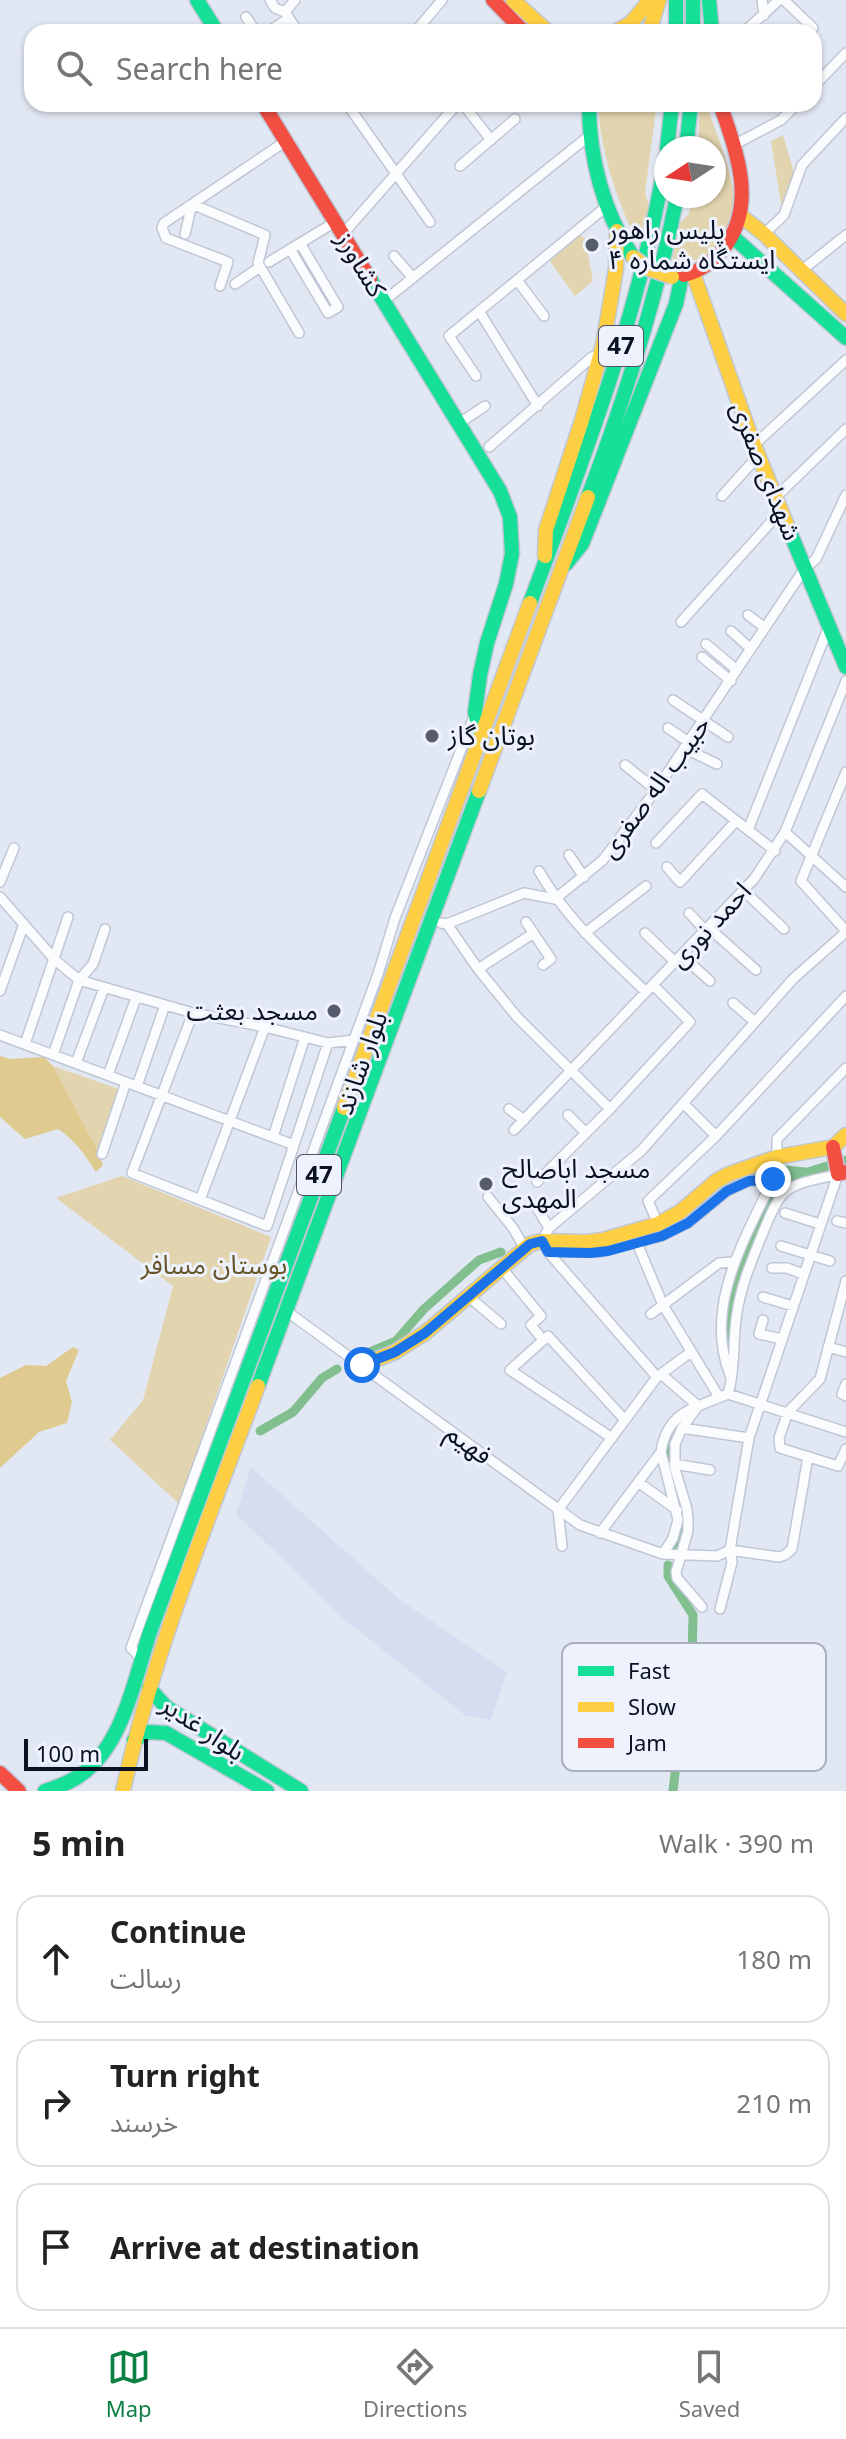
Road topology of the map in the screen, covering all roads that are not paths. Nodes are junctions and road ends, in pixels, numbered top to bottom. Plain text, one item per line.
1 (197, 0) edge
2 (270, 0) edge
3 (295, 0) edge
4 (442, 0) edge
5 (493, 0) edge
6 (513, 0) edge
7 (650, 0) edge
8 (659, 0) edge
9 (676, 0) edge
10 (693, 0) edge
11 (709, 0) edge
12 (762, 0) edge
13 (781, 0) edge
14 (287, 15) junction
15 (764, 15) junction
16 (246, 17) dead end
17 (212, 24) edge
18 (251, 24) edge
19 (277, 24) edge
20 (293, 24) edge
21 (422, 24) edge
22 (523, 24) edge
23 (527, 24) edge
24 (629, 24) edge
25 (652, 24) edge
26 (676, 24) edge
27 (693, 24) edge
28 (711, 24) edge
29 (753, 24) edge
30 (808, 24) edge
31 (846, 53) edge
32 (822, 78) edge
33 (270, 112) edge
34 (355, 112) edge
35 (453, 112) edge
36 (467, 112) edge
37 (587, 112) edge
38 (671, 112) edge
39 (690, 112) edge
40 (722, 112) edge
41 (789, 112) edge
42 (846, 118) edge
43 (515, 119) dead end
44 (590, 135) junction
45 (668, 136) edge
46 (687, 136) edge
47 (491, 140) junction
48 (286, 141) junction
49 (732, 146) junction
50 (460, 166) dead end
51 (395, 174) junction
52 (192, 204) junction
53 (607, 206) junction
54 (657, 208) edge
55 (675, 208) edge
56 (741, 216) junction
57 (430, 222) dead end
58 (339, 228) junction
59 (617, 231) junction
60 (185, 234) dead end
61 (764, 234) junction
62 (846, 235) edge
63 (732, 236) junction
64 (300, 243) junction
65 (290, 249) junction
66 (780, 250) junction
67 (394, 256) dead end
68 (264, 264) junction
69 (766, 266) junction
70 (801, 271) junction
71 (682, 275) junction
72 (413, 278) junction
73 (517, 280) junction
74 (235, 284) dead end
75 (220, 286) dead end
76 (384, 301) junction
77 (479, 311) junction
78 (846, 314) edge
79 (544, 316) dead end
80 (299, 333) dead end
81 (846, 338) edge
82 (601, 353) junction
83 (846, 360) edge
84 (476, 376) dead end
85 (485, 406) dead end
86 (538, 406) junction
87 (458, 424) junction
88 (846, 429) edge
89 (756, 450) junction
90 (484, 452) junction
91 (846, 495) edge
92 (722, 496) dead end
93 (779, 504) junction
94 (545, 563) junction
95 (805, 568) junction
96 (561, 570) junction
97 (748, 615) dead end
98 (681, 622) dead end
99 (829, 626) junction
100 (765, 628) junction
101 (731, 631) dead end
102 (706, 644) dead end
103 (751, 649) junction
104 (702, 657) dead end
105 (846, 667) edge
106 (737, 670) junction
107 (731, 681) junction
108 (846, 681) edge
109 (673, 700) dead end
110 (475, 712) junction
111 (703, 722) junction
112 (668, 728) dead end
113 (728, 737) dead end
114 (481, 738) junction
115 (688, 746) junction
116 (717, 764) dead end
117 (625, 765) dead end
118 (846, 772) edge
119 (656, 790) junction
120 (736, 821) junction
121 (748, 830) junction
122 (785, 832) junction
123 (656, 843) dead end
124 (14, 848) dead end
125 (775, 851) junction
126 (569, 855) dead end
127 (812, 855) junction
128 (667, 867) dead end
129 (539, 871) dead end
130 (584, 877) junction
131 (0, 882) edge
132 (845, 884) edge
133 (646, 886) dead end
134 (743, 890) junction
135 (0, 897) edge
136 (555, 899) junction
137 (420, 903) junction
138 (689, 913) dead end
139 (68, 917) dead end
140 (430, 921) junction
141 (526, 922) dead end
142 (24, 924) junction
143 (447, 924) junction
144 (707, 928) junction
145 (105, 929) dead end
146 (784, 929) dead end
147 (846, 932) edge
148 (534, 933) junction
149 (585, 933) junction
150 (645, 933) dead end
151 (678, 958) junction
152 (55, 960) junction
153 (543, 965) dead end
154 (478, 969) junction
155 (756, 970) dead end
156 (378, 974) junction
157 (79, 980) junction
158 (710, 981) dead end
159 (104, 988) junction
160 (650, 988) junction
161 (0, 991) edge
162 (846, 996) edge
163 (136, 998) junction
164 (733, 1003) dead end
165 (165, 1005) junction
166 (193, 1013) junction
167 (755, 1022) junction
168 (265, 1027) junction
169 (0, 1035) edge
170 (305, 1037) junction
171 (354, 1040) junction
172 (328, 1043) junction
173 (25, 1044) junction
174 (53, 1055) junction
175 (347, 1060) junction
176 (76, 1063) junction
177 (846, 1068) edge
178 (571, 1071) junction
179 (108, 1075) junction
180 (126, 1082) junction
181 (137, 1086) junction
182 (162, 1095) junction
183 (684, 1104) junction
184 (509, 1109) dead end
185 (610, 1109) junction
186 (568, 1115) dead end
187 (524, 1120) junction
188 (231, 1121) junction
189 (514, 1130) dead end
190 (586, 1133) junction
191 (846, 1135) edge
192 (716, 1136) junction
193 (273, 1137) junction
194 (294, 1145) junction
195 (833, 1147) junction
196 (320, 1153) junction
197 (102, 1154) dead end
198 (777, 1157) junction
199 (842, 1173) edge
200 (773, 1179) junction
201 (537, 1182) dead end
202 (488, 1197) dead end
203 (200, 1200) junction
204 (537, 1208) dead end
205 (785, 1213) dead end
206 (820, 1224) junction
207 (660, 1230) junction
208 (546, 1240) junction
209 (637, 1243) junction
210 (781, 1246) dead end
211 (524, 1247) junction
212 (809, 1255) junction
213 (830, 1261) dead end
214 (734, 1262) junction
215 (501, 1267) junction
216 (772, 1268) dead end
217 (803, 1274) junction
218 (846, 1281) edge
219 (468, 1296) junction
220 (763, 1297) dead end
221 (842, 1303) edge
222 (663, 1305) junction
223 (793, 1306) junction
224 (285, 1310) junction
225 (651, 1314) dead end
226 (763, 1320) dead end
227 (501, 1324) dead end
228 (543, 1335) junction
229 (782, 1339) junction
230 (828, 1347) junction
231 (691, 1352) junction
232 (846, 1352) edge
233 (362, 1365) junction
234 (730, 1375) junction
235 (659, 1376) junction
236 (846, 1384) edge
237 (724, 1395) junction
238 (846, 1396) edge
239 (760, 1404) junction
240 (698, 1406) junction
241 (788, 1412) junction
242 (625, 1420) junction
243 (682, 1428) junction
244 (846, 1432) edge
245 (612, 1438) junction
246 (749, 1438) junction
247 (846, 1449) edge
248 (661, 1452) junction
249 (808, 1457) junction
250 (674, 1464) junction
251 (710, 1470) dead end
252 (638, 1482) junction
253 (558, 1510) junction
254 (677, 1510) junction
255 (600, 1533) junction
256 (562, 1546) dead end
257 (730, 1550) junction
258 (671, 1555) junction
259 (702, 1607) dead end
260 (720, 1609) dead end
261 (149, 1688) junction
262 (185, 1720) junction
263 (177, 1738) junction
264 (134, 1740) junction
265 (0, 1773) edge
266 (81, 1776) junction
267 (19, 1791) edge
268 (45, 1791) edge
269 (74, 1791) edge
270 (123, 1791) edge
271 (267, 1791) edge
272 (301, 1791) edge

1 - 17 main road
2 - 14 street
3 - 14 street
4 - 21 street
5 - 22 main road
6 - 23 main road
7 - 24 main road
8 - 25 main road
9 - 26 main road
10 - 27 main road
11 - 28 main road
12 - 15 street
13 - 15 street
13 - 30 street
14 - 19 street
14 - 20 street
15 - 29 street
16 - 18 street
31 - 32 street
33 - 48 main road, کشاورز
34 - 51 street
35 - 51 street
36 - 47 street
37 - 44 main road
38 - 45 main road
39 - 46 main road
40 - 49 main road
41 - 49 street
42 - 61 street
43 - 47 street
44 - 53 main road
44 - 72 street
47 - 50 street
48 - 52 street
48 - 58 main road, کشاورز
49 - 56 main road
51 - 57 street
51 - 58 street
52 - 60 street
52 - 68 street
52 - 75 street
53 - 59 main road
53 - 73 street
54 - 94 main road, بلوار شازند / 47
55 - 96 main road, بلوار شازند / 47
56 - 61 main road
56 - 63 main road
58 - 64 street
58 - 76 main road, کشاورز
59 - 71 main road, bridge
59 - 82 main road
61 - 66 main road
62 - 70 street
63 - 69 main road
63 - 71 main road
64 - 65 street
64 - 65 street
65 - 68 street
66 - 69 main road
66 - 70 main road
67 - 72 street
68 - 74 street
68 - 80 street
69 - 81 main road
70 - 78 main road
71 - 89 main road, شهدای صفری
71 - 96 main road
72 - 76 street
73 - 77 street
73 - 79 street
76 - 87 main road, کشاورز
77 - 84 street
77 - 86 street
82 - 86 street
82 - 94 main road
83 - 89 street
85 - 87 street
86 - 90 street
87 - 90 main road, کشاورز
88 - 93 street
89 - 92 street
89 - 93 main road, شهدای صفری
90 - 110 main road, کشاورز
91 - 95 street, حبیب اله صفری
93 - 95 main road, شهدای صفری
93 - 98 street
94 - 114 main road, بلوار شازند / 47
95 - 99 main road, شهدای صفری
95 - 100 street, حبیب اله صفری
96 - 140 main road, بلوار شازند / 47
97 - 100 street
99 - 105 main road, شهدای صفری
99 - 121 street
100 - 103 street, حبیب اله صفری
101 - 103 street
102 - 106 street
103 - 106 street, حبیب اله صفری
104 - 107 street
106 - 107 street, حبیب اله صفری
107 - 111 street, حبیب اله صفری
108 - 122 street, احمد نوری
109 - 111 street
110 - 114 main road, کشاورز
110 - 156 street
111 - 113 street
111 - 115 street, حبیب اله صفری
112 - 115 street
114 - 137 main road, بلوار شازند / 47
115 - 116 street
115 - 119 street, حبیب اله صفری
117 - 119 street
118 - 127 street
119 - 130 street, حبیب اله صفری
120 - 121 street
120 - 123 street
120 - 128 street
121 - 125 street
122 - 125 street, احمد نوری
122 - 127 street
124 - 131 street
125 - 134 street, احمد نوری
126 - 130 street
127 - 132 street
127 - 147 street
129 - 136 street
130 - 136 street, حبیب اله صفری
133 - 149 street
134 - 144 street, احمد نوری
134 - 146 street
135 - 142 street
136 - 143 street
136 - 149 street
137 - 156 street
137 - 196 main road, بلوار شازند / 47
138 - 144 street
139 - 152 street
140 - 143 street
140 - 224 main road, بلوار شازند / 47
141 - 148 street
142 - 152 street
142 - 161 street
143 - 154 street
144 - 151 street, احمد نوری
144 - 155 street
145 - 157 street
147 - 167 street
148 - 153 street
148 - 154 street
149 - 160 street
150 - 151 street
151 - 158 street
151 - 160 street, احمد نوری
152 - 157 street
152 - 173 street
154 - 178 street
156 - 171 street
157 - 159 street
157 - 174 street
159 - 163 street
159 - 176 street
160 - 178 street, احمد نوری
160 - 185 street
162 - 192 street
163 - 165 street
163 - 179 street
164 - 167 street
165 - 166 street
165 - 181 street
166 - 168 street
166 - 182 street
167 - 183 street
168 - 170 street
168 - 188 street
169 - 173 street
170 - 172 street
170 - 193 street
171 - 172 street
171 - 175 street
172 - 175 street
172 - 194 street
173 - 174 street
174 - 176 street
175 - 196 street
176 - 179 street
177 - 198 street
178 - 185 street
178 - 187 street, احمد نوری
179 - 180 street
180 - 181 street
180 - 197 street
181 - 182 street
182 - 188 street
182 - 203 street
183 - 192 street
183 - 208 street
184 - 187 street
185 - 190 street
186 - 190 street
187 - 189 street, احمد نوری
188 - 193 street
188 - 203 street
190 - 201 street
191 - 195 main road
192 - 207 street
193 - 194 street
194 - 203 street
195 - 198 main road
195 - 199 main road
196 - 266 main road, بلوار شازند / 47
198 - 200 main road
198 - 207 main road
199 - 206 street
199 - 234 street
200 - 207 street
200 - 214 street
202 - 211 street
204 - 208 street
205 - 206 street
206 - 212 street
207 - 208 main road
207 - 209 street
208 - 209 street
208 - 211 main road
208 - 235 street
209 - 222 street
210 - 212 street
211 - 215 main road
212 - 213 street
212 - 217 street
214 - 222 street
214 - 234 street
215 - 219 main road
215 - 228 street
216 - 217 street
217 - 223 street
218 - 221 street
219 - 227 street
219 - 233 main road
220 - 223 street
221 - 230 street
222 - 225 street
222 - 231 street
223 - 229 street
224 - 233 street, فهیم
224 - 261 main road, بلوار شازند / 47
226 - 229 street
228 - 242 street
228 - 245 street
229 - 239 street
230 - 232 street
230 - 241 street
231 - 235 street
231 - 237 street
233 - 253 street, فهیم
234 - 237 street
235 - 240 street
235 - 242 street
236 - 238 street
237 - 239 street
237 - 240 street
239 - 241 street
239 - 246 street
240 - 243 street
240 - 248 street
241 - 244 street
241 - 249 street
242 - 245 street
243 - 246 street
243 - 250 street
245 - 253 street
246 - 257 street
247 - 249 street
248 - 252 street
248 - 254 street
249 - 257 street, فهیم
250 - 251 street
250 - 258 street
252 - 254 street
252 - 255 street
253 - 255 street, فهیم
253 - 256 street
254 - 258 street
255 - 258 street, فهیم
257 - 258 street, فهیم
257 - 260 street
258 - 259 street
261 - 262 main road, بلوار غدیر
261 - 264 main road, بلوار شازند / 47
262 - 263 main road
262 - 272 main road, بلوار غدیر
263 - 264 main road, بلوار غدیر
263 - 271 main road, بلوار غدیر
264 - 270 main road, بلوار شازند / 47
265 - 267 main road
266 - 268 main road, بلوار شازند / 47
266 - 269 main road

